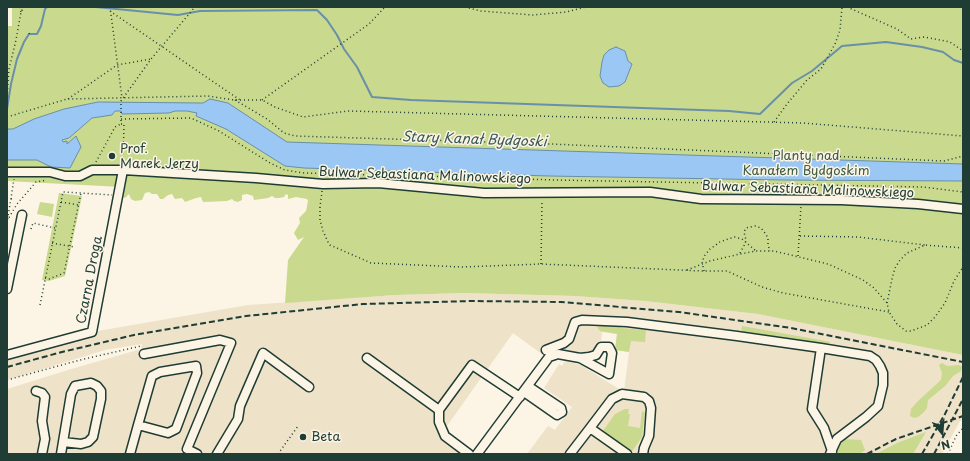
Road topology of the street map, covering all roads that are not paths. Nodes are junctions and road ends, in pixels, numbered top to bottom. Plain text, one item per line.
1 (123, 170) junction
2 (11, 172) edge
3 (963, 209) edge
4 (22, 215) dead end
5 (7, 289) edge
6 (821, 348) junction
7 (143, 350) road end
8 (548, 354) junction
9 (7, 355) edge
10 (367, 358) dead end
11 (580, 358) dead end
12 (308, 387) dead end
13 (36, 391) dead end
14 (524, 392) junction
15 (439, 410) junction
16 (138, 425) junction
17 (590, 428) junction
18 (63, 442) junction
19 (831, 452) edge
20 (42, 454) edge
21 (61, 454) edge
22 (130, 454) edge
23 (198, 454) edge
24 (217, 454) edge
25 (469, 454) edge
26 (477, 454) edge
27 (570, 454) edge
28 (627, 454) edge
29 (643, 454) edge

1 - 2 street, Bulwar Sebastiana Malinowskiego
1 - 3 street, Bulwar Sebastiana Malinowskiego
1 - 9 street, Czarna Droga
4 - 5 street
6 - 8 street
6 - 19 street
6 - 19 street
7 - 23 street
8 - 11 street
8 - 14 street
10 - 15 street
12 - 24 street
13 - 20 street
14 - 15 street
14 - 26 street
15 - 25 street
16 - 16 street
16 - 22 street
17 - 27 street
17 - 28 street
17 - 29 street
18 - 18 street
18 - 21 street

